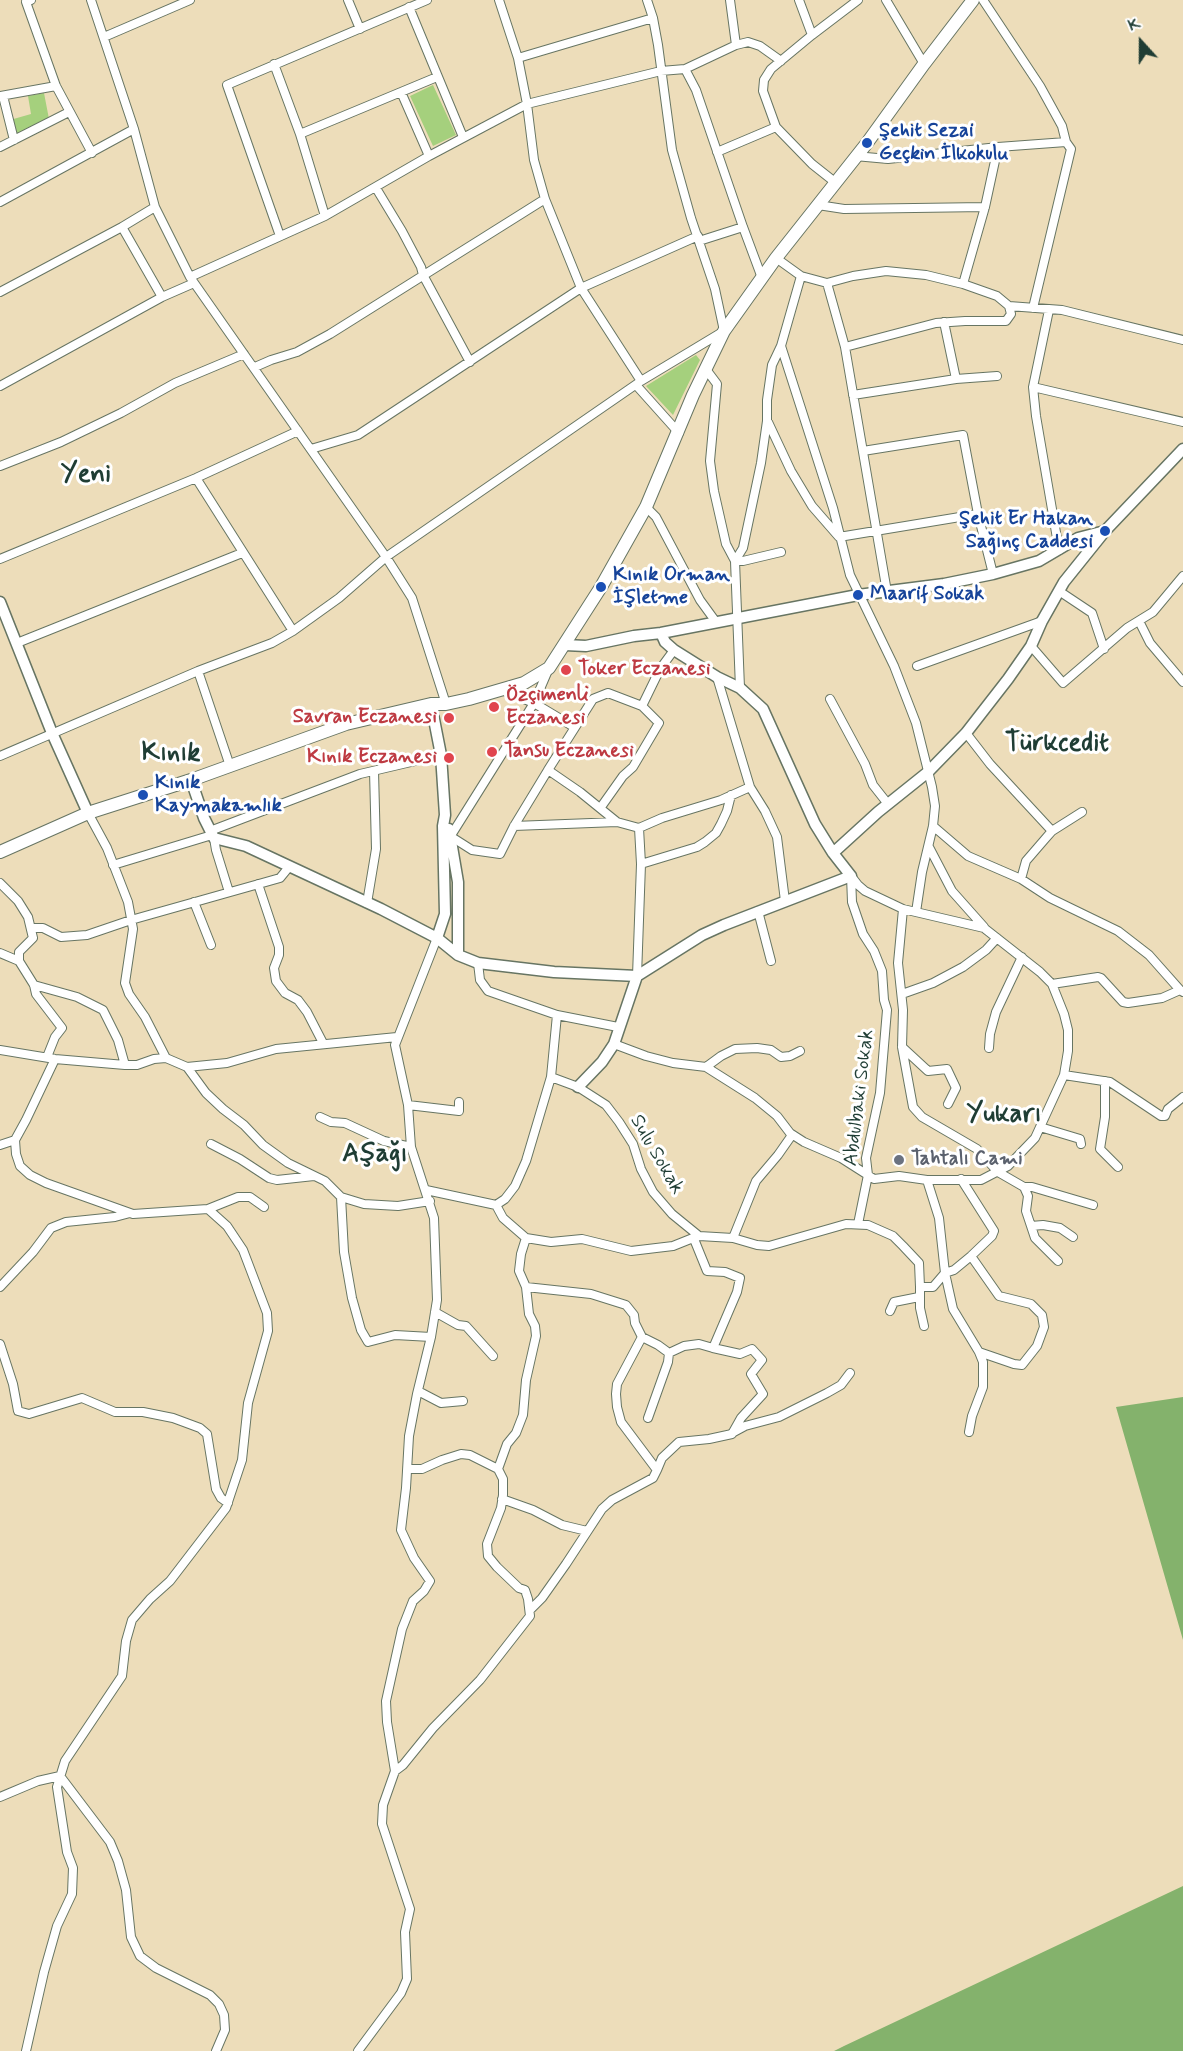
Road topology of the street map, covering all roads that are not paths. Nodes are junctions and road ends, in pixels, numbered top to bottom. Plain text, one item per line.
1 (31, 0) edge
2 (91, 0) edge
3 (190, 0) edge
4 (348, 0) edge
5 (427, 0) edge
6 (499, 0) edge
7 (646, 0) edge
8 (730, 0) edge
9 (799, 0) edge
10 (858, 0) edge
11 (886, 0) edge
12 (974, 0) edge
13 (983, 0) edge
14 (409, 7) junction
15 (652, 18) junction
16 (360, 29) junction
17 (812, 35) junction
18 (104, 37) junction
19 (736, 45) junction
20 (518, 58) junction
21 (781, 61) junction
22 (274, 64) junction
23 (924, 64) junction
24 (685, 69) junction
25 (661, 71) junction
26 (437, 77) junction
27 (56, 86) junction
28 (401, 92) junction
29 (1, 96) edge
30 (527, 104) junction
31 (69, 112) junction
32 (776, 127) junction
33 (134, 129) junction
34 (300, 134) junction
35 (463, 137) junction
36 (14, 140) junction
37 (1066, 142) junction
38 (0, 147) edge
39 (998, 147) junction
40 (717, 152) junction
41 (92, 153) junction
42 (429, 156) junction
43 (855, 156) junction
44 (836, 183) junction
45 (376, 188) junction
46 (545, 199) junction
47 (0, 202) edge
48 (818, 205) junction
49 (155, 207) junction
50 (985, 207) junction
51 (325, 216) junction
52 (122, 227) junction
53 (743, 227) junction
54 (279, 236) junction
55 (698, 238) junction
56 (776, 258) junction
57 (423, 275) junction
58 (801, 276) junction
59 (762, 278) junction
60 (192, 280) junction
61 (827, 283) junction
62 (963, 284) junction
63 (581, 288) junction
64 (0, 292) edge
65 (162, 297) junction
66 (1009, 306) junction
67 (1033, 308) junction
68 (1049, 310) junction
69 (944, 322) junction
70 (724, 331) junction
71 (1183, 340) edge
72 (781, 346) junction
73 (845, 347) junction
74 (244, 354) junction
75 (470, 362) junction
76 (255, 367) junction
77 (705, 368) junction
78 (997, 376) dead end
79 (956, 379) junction
80 (638, 383) junction
81 (0, 386) edge
82 (1034, 387) junction
83 (854, 395) junction
84 (767, 421) junction
85 (1183, 422) edge
86 (298, 431) junction
87 (678, 433) junction
88 (311, 449) junction
89 (1183, 449) edge
90 (863, 451) junction
91 (0, 466) edge
92 (196, 478) junction
93 (646, 507) junction
94 (978, 514) junction
95 (877, 530) junction
96 (1105, 531) junction
97 (839, 537) junction
98 (1059, 550) junction
99 (781, 552) dead end
100 (242, 553) junction
101 (386, 557) junction
102 (0, 559) edge
103 (735, 561) junction
104 (993, 574) junction
105 (1183, 576) edge
106 (887, 591) junction
107 (1059, 591) junction
108 (858, 595) junction
109 (0, 602) edge
110 (737, 617) junction
111 (1042, 621) junction
112 (1139, 621) junction
113 (716, 622) junction
114 (293, 631) junction
115 (662, 633) junction
116 (17, 643) junction
117 (565, 645) junction
118 (1030, 646) junction
119 (1104, 649) junction
120 (674, 650) junction
121 (916, 666) dead end
122 (549, 668) junction
123 (198, 672) junction
124 (717, 677) junction
125 (1183, 682) edge
126 (740, 688) junction
127 (501, 690) junction
128 (830, 699) dead end
129 (534, 703) junction
130 (431, 704) junction
131 (446, 704) junction
132 (642, 706) junction
133 (574, 727) junction
134 (52, 733) junction
135 (966, 733) junction
136 (441, 755) junction
137 (0, 756) edge
138 (230, 766) junction
139 (548, 770) junction
140 (374, 771) junction
141 (928, 772) junction
142 (190, 780) junction
143 (750, 787) junction
144 (731, 795) junction
145 (888, 804) junction
146 (601, 807) junction
147 (1082, 812) dead end
148 (87, 813) junction
149 (617, 822) junction
150 (514, 826) junction
151 (933, 826) junction
152 (639, 828) junction
153 (1052, 831) junction
154 (212, 835) junction
155 (447, 840) junction
156 (929, 847) junction
157 (0, 852) edge
158 (833, 853) junction
159 (640, 864) junction
160 (113, 865) junction
161 (289, 867) junction
162 (851, 876) junction
163 (1021, 879) junction
164 (0, 883) edge
165 (258, 884) junction
166 (229, 892) junction
167 (785, 901) junction
168 (194, 902) junction
169 (367, 903) junction
170 (903, 909) junction
171 (758, 911) junction
172 (916, 912) junction
173 (131, 920) junction
174 (31, 928) junction
175 (984, 928) junction
176 (437, 938) junction
177 (998, 938) junction
178 (211, 945) dead end
179 (0, 953) edge
180 (458, 955) junction
181 (1022, 957) junction
182 (19, 961) junction
183 (771, 961) dead end
184 (478, 963) junction
185 (637, 976) junction
186 (1052, 984) junction
187 (34, 985) junction
188 (1182, 991) edge
189 (902, 994) junction
190 (887, 1010) junction
191 (903, 1010) junction
192 (557, 1015) junction
193 (618, 1027) junction
194 (397, 1037) junction
195 (323, 1043) junction
196 (614, 1044) junction
197 (902, 1047) junction
198 (989, 1048) dead end
199 (0, 1050) edge
200 (800, 1051) dead end
201 (51, 1058) junction
202 (166, 1058) junction
203 (124, 1065) junction
204 (187, 1067) junction
205 (706, 1067) junction
206 (1064, 1075) junction
207 (551, 1077) junction
208 (1104, 1081) junction
209 (578, 1087) junction
210 (1183, 1097) edge
211 (459, 1102) dead end
212 (948, 1104) dead end
213 (408, 1105) junction
214 (320, 1117) dead end
215 (1040, 1127) junction
216 (792, 1134) junction
217 (15, 1140) junction
218 (211, 1143) dead end
219 (1081, 1144) dead end
220 (0, 1145) edge
221 (411, 1147) junction
222 (1118, 1167) dead end
223 (998, 1172) junction
224 (868, 1175) junction
225 (315, 1176) junction
226 (961, 1179) junction
227 (927, 1180) junction
228 (1024, 1187) junction
229 (426, 1190) junction
230 (341, 1197) junction
231 (430, 1201) junction
232 (496, 1205) junction
233 (1093, 1205) dead end
234 (264, 1207) dead end
235 (208, 1209) junction
236 (129, 1213) junction
237 (858, 1224) junction
238 (1031, 1226) junction
239 (1073, 1236) dead end
240 (697, 1237) junction
241 (526, 1238) junction
242 (733, 1238) junction
243 (971, 1256) junction
244 (1058, 1261) dead end
245 (945, 1273) junction
246 (0, 1287) edge
247 (526, 1287) junction
248 (920, 1287) junction
249 (919, 1297) junction
250 (890, 1311) dead end
251 (435, 1312) junction
252 (924, 1326) dead end
253 (642, 1336) junction
254 (431, 1337) junction
255 (0, 1344) edge
256 (713, 1348) junction
257 (979, 1352) junction
258 (669, 1353) junction
259 (493, 1356) dead end
260 (849, 1373) dead end
261 (418, 1390) junction
262 (463, 1401) dead end
263 (648, 1419) dead end
264 (969, 1432) dead end
265 (732, 1434) junction
266 (408, 1469) junction
267 (498, 1469) junction
268 (657, 1470) junction
269 (502, 1499) junction
270 (228, 1503) junction
271 (587, 1531) junction
272 (530, 1610) junction
273 (395, 1771) junction
274 (60, 1776) junction
275 (0, 1797) edge
276 (26, 2051) edge
277 (216, 2051) edge
278 (358, 2051) edge

1 - 27 street
2 - 18 street
3 - 18 street
4 - 16 street
5 - 14 street
6 - 20 street
7 - 15 street
8 - 19 street
9 - 17 street
10 - 17 street
11 - 23 street
12 - 23 main road
13 - 37 street
14 - 16 street
14 - 26 street
15 - 20 street
15 - 25 street
16 - 22 street
17 - 21 street
18 - 33 street
19 - 21 street
19 - 24 street
20 - 30 street
21 - 32 street
22 - 34 street
22 - 54 street
23 - 43 main road
24 - 25 street
24 - 40 street
25 - 30 street
25 - 55 street
26 - 28 street
26 - 35 street
27 - 29 street
27 - 31 street
28 - 34 street
28 - 42 street
29 - 36 street
30 - 35 street
30 - 46 street
31 - 36 street
31 - 41 street
32 - 40 street
32 - 44 street
33 - 41 street
33 - 49 street
34 - 51 street
35 - 42 street
36 - 38 street
37 - 39 street
37 - 67 street
39 - 43 street
39 - 50 street
40 - 53 street
41 - 47 street
42 - 45 street
43 - 44 main road
44 - 48 main road
45 - 51 street
45 - 57 street
46 - 57 street
46 - 63 street
48 - 50 street
48 - 56 main road
49 - 52 street
49 - 60 street
50 - 62 street
51 - 54 street
52 - 64 street
52 - 65 street
53 - 55 street
53 - 59 street
54 - 60 street
55 - 63 street
55 - 70 street
56 - 58 street
56 - 59 main road
57 - 75 street
57 - 76 street
58 - 61 street
58 - 72 street
59 - 70 main road
60 - 65 street
60 - 74 street
61 - 62 street
61 - 73 street
62 - 66 street
63 - 75 street
63 - 80 street
65 - 81 street
66 - 67 street
66 - 69 street
67 - 68 street
68 - 71 street
68 - 82 street
69 - 73 street
69 - 79 street
70 - 77 main road
70 - 80 street
72 - 84 street
72 - 97 street
73 - 83 street
74 - 76 street
74 - 91 street
75 - 88 street
76 - 86 street
77 - 87 main road
77 - 103 street
78 - 79 street
79 - 83 street
80 - 87 street
80 - 101 street
82 - 85 street
82 - 98 street
83 - 90 street
84 - 97 street
84 - 103 street
86 - 88 street
86 - 92 street
87 - 93 main road
88 - 101 street
89 - 96 street
90 - 94 street
90 - 95 street
92 - 100 street
92 - 102 street
93 - 113 street
93 - 117 main road
94 - 95 street
94 - 104 street
95 - 97 street
95 - 106 street
96 - 98 street
96 - 107 street
97 - 108 street
98 - 104 street
99 - 103 street
100 - 114 street
100 - 116 street
101 - 114 street
101 - 131 street
103 - 110 street
104 - 106 street
105 - 112 street
106 - 108 street
107 - 111 street
107 - 119 street
108 - 110 street
108 - 141 street
109 - 116 street
110 - 113 street
110 - 126 street
111 - 118 street
111 - 121 street
112 - 119 street
112 - 125 street
113 - 115 street
114 - 123 street
115 - 117 street
115 - 120 street
116 - 134 street
117 - 122 main road
118 - 119 street
118 - 135 street
120 - 124 street
120 - 132 street
122 - 127 main road
122 - 129 street
123 - 134 street
123 - 138 street
124 - 126 street
124 - 143 street
126 - 158 street
127 - 129 street
127 - 131 main road
128 - 145 street
129 - 133 street
129 - 155 street
130 - 131 main road
130 - 136 street
130 - 138 main road
132 - 133 street
132 - 146 street
133 - 139 street
134 - 137 street
134 - 148 street
135 - 141 street
135 - 153 street
136 - 140 street
136 - 155 street
138 - 142 main road
139 - 146 street
139 - 150 street
140 - 154 street
140 - 169 street
141 - 145 street
141 - 151 street
142 - 148 main road
142 - 154 street
143 - 144 street
143 - 167 street
144 - 152 street
144 - 159 street
145 - 158 street
146 - 149 street
147 - 153 street
148 - 157 main road
148 - 160 street
149 - 150 street
149 - 152 street
150 - 155 street
151 - 156 street
151 - 163 street
152 - 159 street
153 - 163 street
154 - 160 street
154 - 161 street
154 - 166 street
155 - 176 street
155 - 180 street
156 - 172 street
156 - 175 street
158 - 162 street
159 - 185 street
160 - 173 street
161 - 165 street
161 - 169 street
162 - 167 street
162 - 170 street
162 - 190 street, Abdulbaki Sokak
163 - 188 street
164 - 174 street
165 - 166 street
165 - 195 street
166 - 168 street
167 - 171 street
168 - 173 street
168 - 178 street
169 - 176 street
170 - 172 street
170 - 189 street
171 - 183 street
171 - 185 street
172 - 175 street
173 - 174 street
173 - 202 street
174 - 182 street
175 - 177 street
176 - 180 street
176 - 194 street
177 - 181 street
177 - 189 street
179 - 182 street
180 - 184 street
181 - 186 street
181 - 198 street
182 - 187 street
184 - 185 street
184 - 192 street
185 - 193 street
186 - 188 street
186 - 206 street
187 - 201 street
187 - 203 street
189 - 191 street
190 - 191 street
190 - 224 street, Abdulbaki Sokak
191 - 197 street
192 - 193 street
192 - 207 street
193 - 196 street
194 - 195 street
194 - 213 street
195 - 204 street
196 - 205 street
196 - 209 street
197 - 212 street
197 - 223 street
199 - 201 street
200 - 205 street
201 - 203 street
201 - 217 street
202 - 203 street
202 - 204 street
204 - 225 street
205 - 216 street
206 - 208 street
206 - 215 street
207 - 209 street, Sulu Sokak
207 - 232 street
208 - 210 street
208 - 222 street
209 - 240 street, Sulu Sokak
211 - 213 street
213 - 221 street
214 - 221 street
215 - 219 street
215 - 223 street
216 - 224 street
216 - 242 street
217 - 220 street
217 - 236 street
218 - 225 street
221 - 229 street
223 - 226 street
223 - 228 street
224 - 227 street
224 - 237 street, Abdulbaki Sokak
225 - 230 street
226 - 227 street
226 - 243 street
227 - 245 street
228 - 233 street
228 - 238 street
229 - 231 street
229 - 232 street
230 - 231 street
230 - 254 street
231 - 251 street
232 - 241 street
234 - 235 street
235 - 236 street
235 - 270 street
236 - 246 street
237 - 242 street
237 - 248 street
238 - 239 street
238 - 244 street
240 - 241 street
240 - 242 street
240 - 256 street
241 - 247 street
243 - 245 street
243 - 257 street
245 - 248 street
245 - 257 street
247 - 253 street
247 - 267 street
248 - 249 street
249 - 250 street
249 - 252 street
251 - 254 street
251 - 259 street
253 - 258 street
253 - 268 street
254 - 261 street
255 - 270 street
256 - 258 street
256 - 265 street
257 - 264 street
258 - 263 street
260 - 265 street
261 - 262 street
261 - 266 street
265 - 268 street
266 - 267 street
266 - 273 street
267 - 269 street
268 - 271 street
269 - 271 street
269 - 272 street
270 - 274 street
271 - 272 street
272 - 273 street
273 - 278 street
274 - 275 street
274 - 276 street
274 - 277 street

